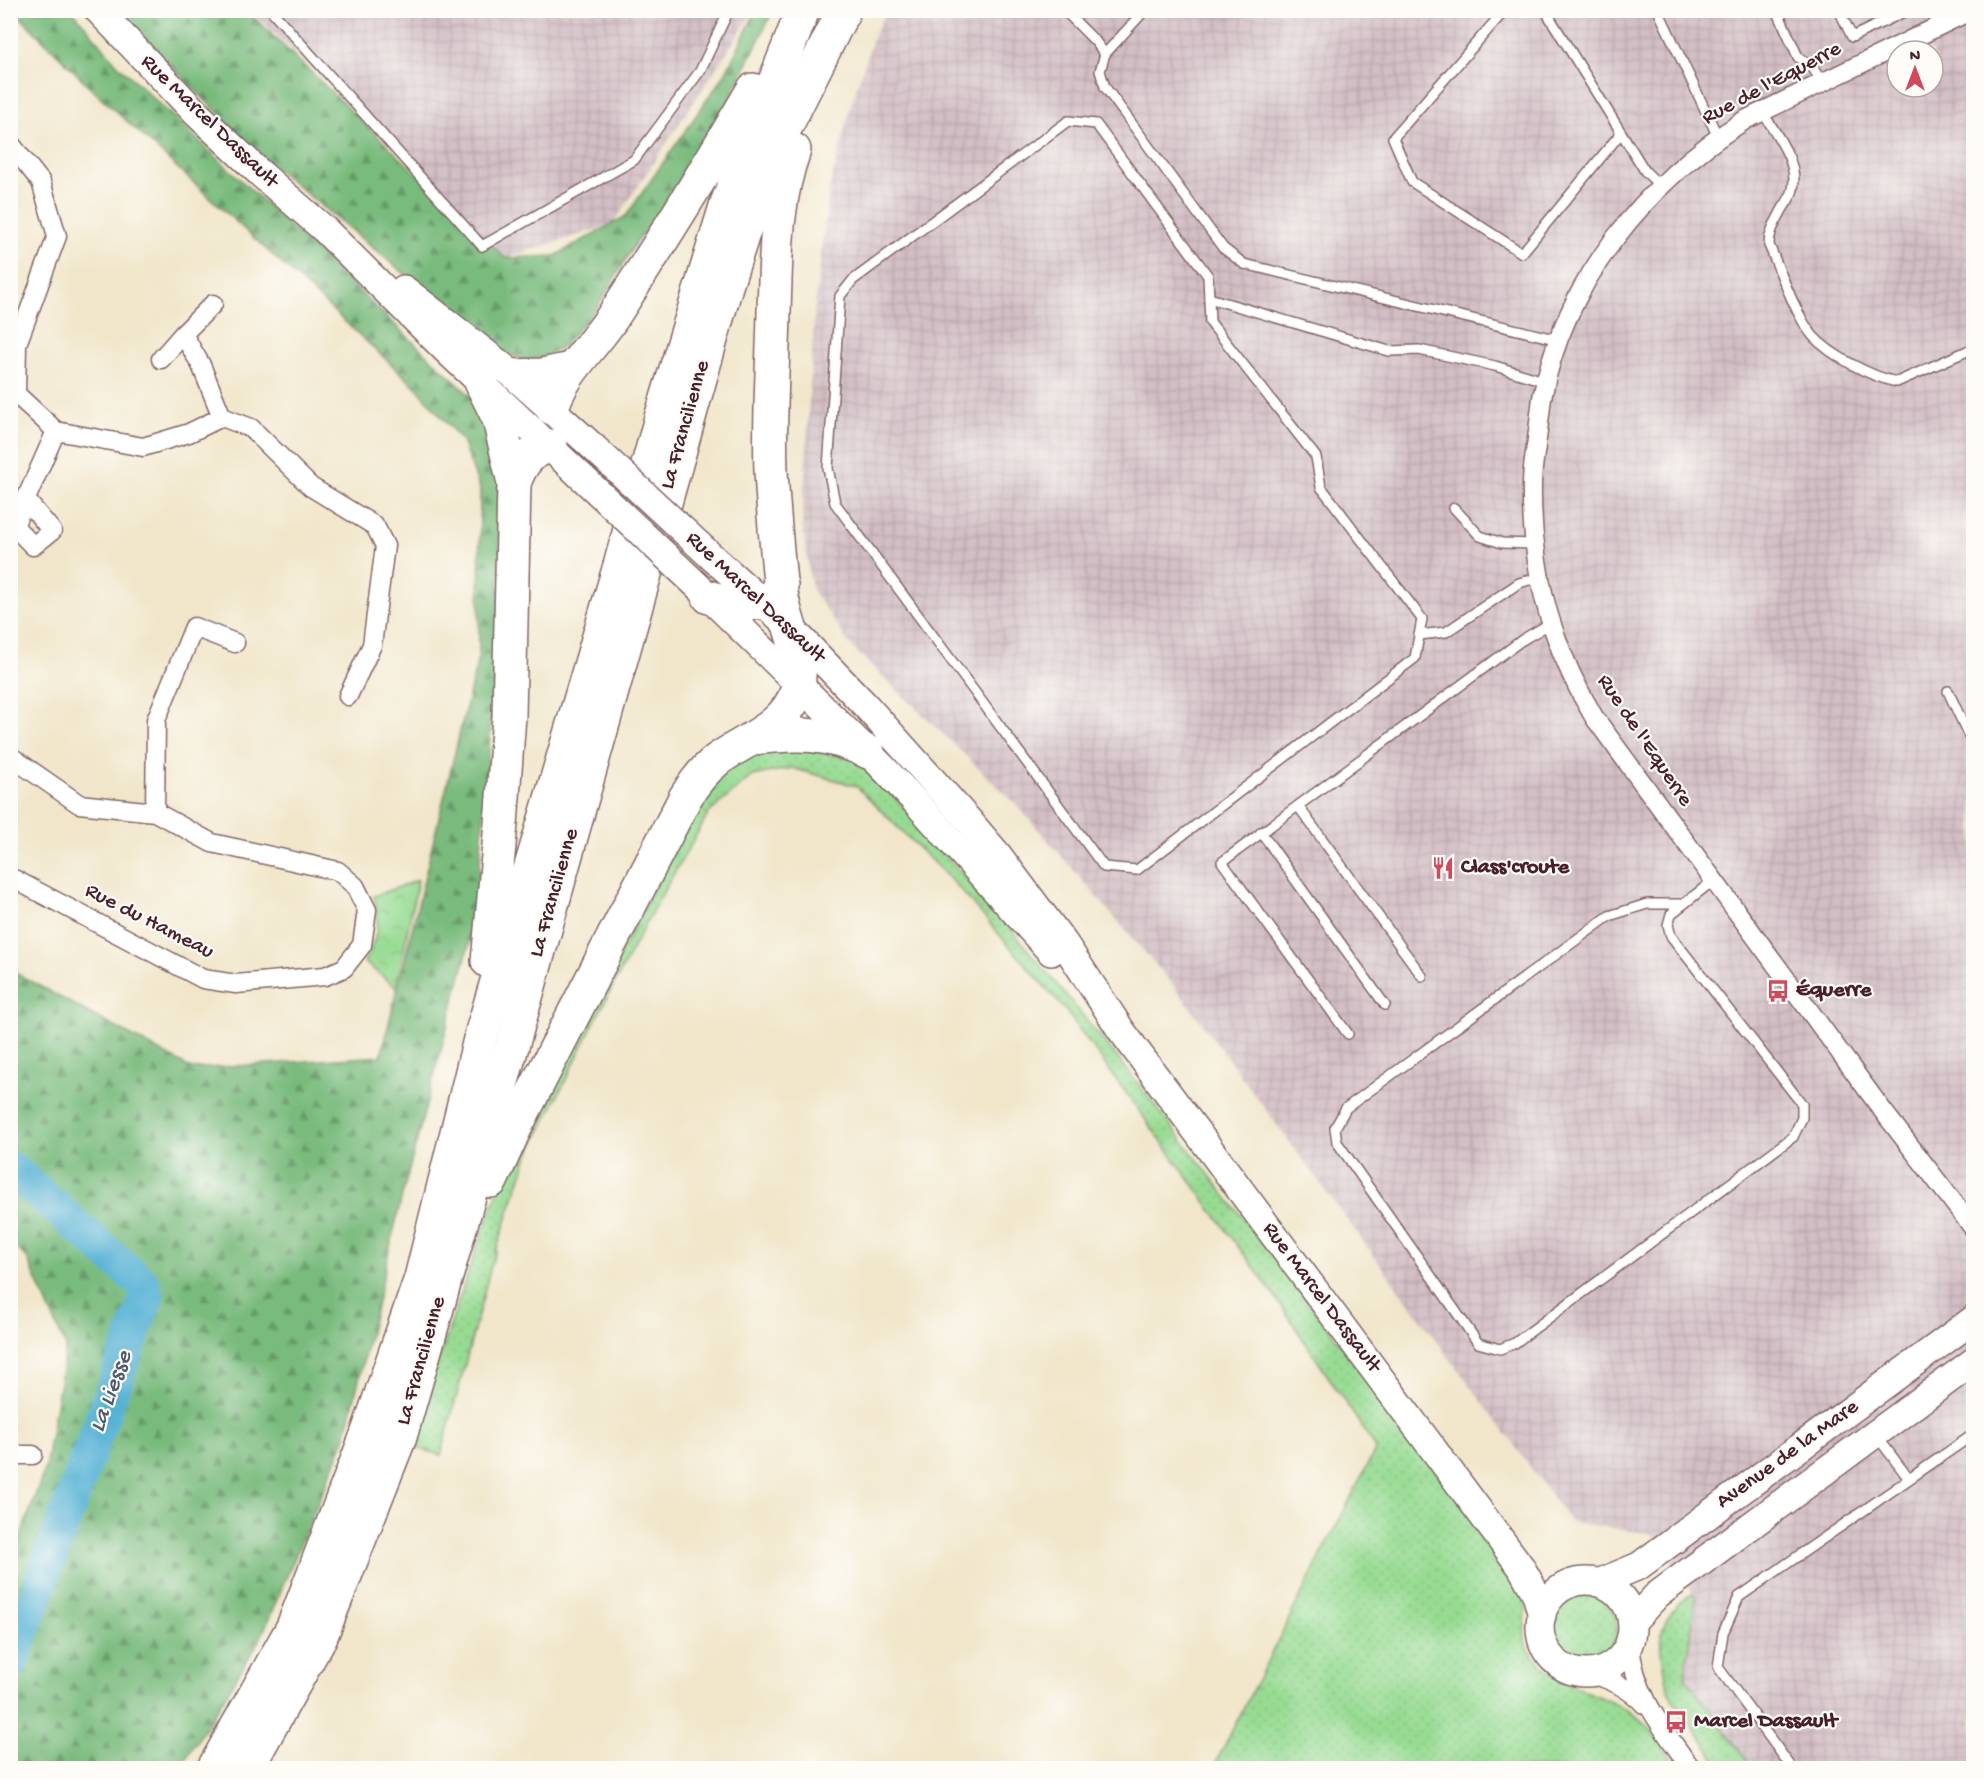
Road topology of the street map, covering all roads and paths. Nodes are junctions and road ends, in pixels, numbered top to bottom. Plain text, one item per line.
1 (98, 10) edge
2 (271, 10) edge
3 (729, 10) edge
4 (801, 10) edge
5 (845, 10) edge
6 (1064, 10) edge
7 (1129, 10) edge
8 (1145, 10) edge
9 (1505, 10) edge
10 (1545, 10) edge
11 (1658, 10) edge
12 (1777, 10) edge
13 (1839, 10) edge
14 (1908, 10) edge
15 (1972, 10) edge
16 (1137, 19) junction
17 (1105, 54) junction
18 (1821, 82) junction
19 (1762, 111) junction
20 (1621, 133) junction
21 (1718, 137) junction
22 (10, 143) edge
23 (1660, 186) junction
24 (1209, 298) junction
25 (213, 304) dead end
26 (183, 334) junction
27 (1559, 340) junction
28 (1974, 348) edge
29 (161, 359) dead end
30 (575, 365) junction
31 (496, 378) junction
32 (1547, 382) junction
33 (13, 395) edge
34 (552, 408) junction
35 (222, 417) junction
36 (56, 431) junction
37 (551, 447) junction
38 (514, 483) junction
39 (26, 500) dead end
40 (1454, 508) dead end
41 (1536, 544) junction
42 (1540, 577) junction
43 (705, 593) junction
44 (771, 593) junction
45 (1551, 623) junction
46 (789, 626) junction
47 (1419, 635) junction
48 (235, 643) dead end
49 (798, 685) junction
50 (1948, 691) dead end
51 (348, 696) dead end
52 (754, 738) junction
53 (1974, 740) edge
54 (868, 752) junction
55 (10, 756) edge
56 (1298, 806) junction
57 (155, 812) junction
58 (1261, 832) junction
59 (10, 877) edge
60 (1714, 880) junction
61 (1683, 904) junction
62 (1422, 976) dead end
63 (1385, 1005) dead end
64 (1121, 1030) junction
65 (1348, 1034) dead end
66 (480, 1039) junction
67 (461, 1225) junction
68 (1974, 1229) edge
69 (1974, 1319) edge
70 (1974, 1361) edge
71 (1875, 1434) junction
72 (1974, 1434) edge
73 (10, 1455) edge
74 (33, 1455) dead end
75 (1909, 1479) junction
76 (1521, 1567) junction
77 (1585, 1583) junction
78 (1542, 1616) junction
79 (1631, 1633) junction
80 (1584, 1673) junction
81 (1650, 1710) junction
82 (214, 1768) edge
83 (246, 1768) edge
84 (1691, 1768) edge
85 (1792, 1768) edge

1 - 31 street, Rue Marcel Dassault
2 - 3 lane
4 - 30 highway
4 - 66 highway, La Francilienne
5 - 44 highway
5 - 67 highway, La Francilienne
6 - 17 lane
7 - 16 lane
8 - 16 lane
9 - 20 lane
10 - 20 lane
11 - 21 lane
12 - 18 lane
13 - 14 lane
15 - 18 street, Rue de l'Equerre
16 - 17 lane
17 - 27 lane
18 - 19 street, Rue de l'Equerre
19 - 21 street, Rue de l'Equerre
19 - 28 lane
20 - 23 lane
21 - 23 street, Rue de l'Equerre
22 - 33 street
23 - 27 street, Rue de l'Equerre
24 - 32 lane
24 - 47 lane
24 - 47 lane
25 - 26 street
26 - 29 street
26 - 35 street
27 - 32 street, Rue de l'Equerre
30 - 31 street
30 - 34 highway
31 - 34 street, Rue Marcel Dassault
31 - 37 street, Rue Marcel Dassault
31 - 38 highway
32 - 41 street, Rue de l'Equerre
33 - 36 street
34 - 37 street
34 - 44 street, Rue Marcel Dassault, bridge
35 - 36 street
35 - 51 street
36 - 39 street
37 - 38 highway
37 - 43 street, Rue Marcel Dassault, bridge
38 - 66 highway
40 - 41 lane
41 - 42 street, Rue de l'Equerre
42 - 45 street, Rue de l'Equerre
42 - 47 lane
43 - 44 highway
43 - 49 street, Rue Marcel Dassault
44 - 46 highway
45 - 56 lane
45 - 60 street, Rue de l'Equerre
46 - 49 highway
46 - 64 street, Rue Marcel Dassault
48 - 57 street
49 - 52 highway
49 - 54 street, Rue Marcel Dassault
50 - 53 lane
52 - 54 highway
52 - 67 highway
54 - 64 street, Rue Marcel Dassault
55 - 57 street, Rue du Hameau
56 - 58 lane
56 - 62 lane
57 - 59 street, Rue du Hameau
58 - 63 lane
58 - 65 lane
60 - 61 lane
60 - 68 street, Rue de l'Equerre
61 - 61 lane
64 - 76 street, Rue Marcel Dassault
66 - 82 highway, La Francilienne
67 - 83 highway, La Francilienne
69 - 77 street, Avenue de la Mare
70 - 71 street, Avenue de la Mare
71 - 75 lane
71 - 79 street, Avenue de la Mare
72 - 75 lane
73 - 74 street
75 - 85 lane
76 - 77 street, Rue Marcel Dassault
76 - 78 street, Rue Marcel Dassault
77 - 78 street
77 - 79 street
78 - 80 street
79 - 80 street
79 - 81 street
80 - 81 street
81 - 84 street

